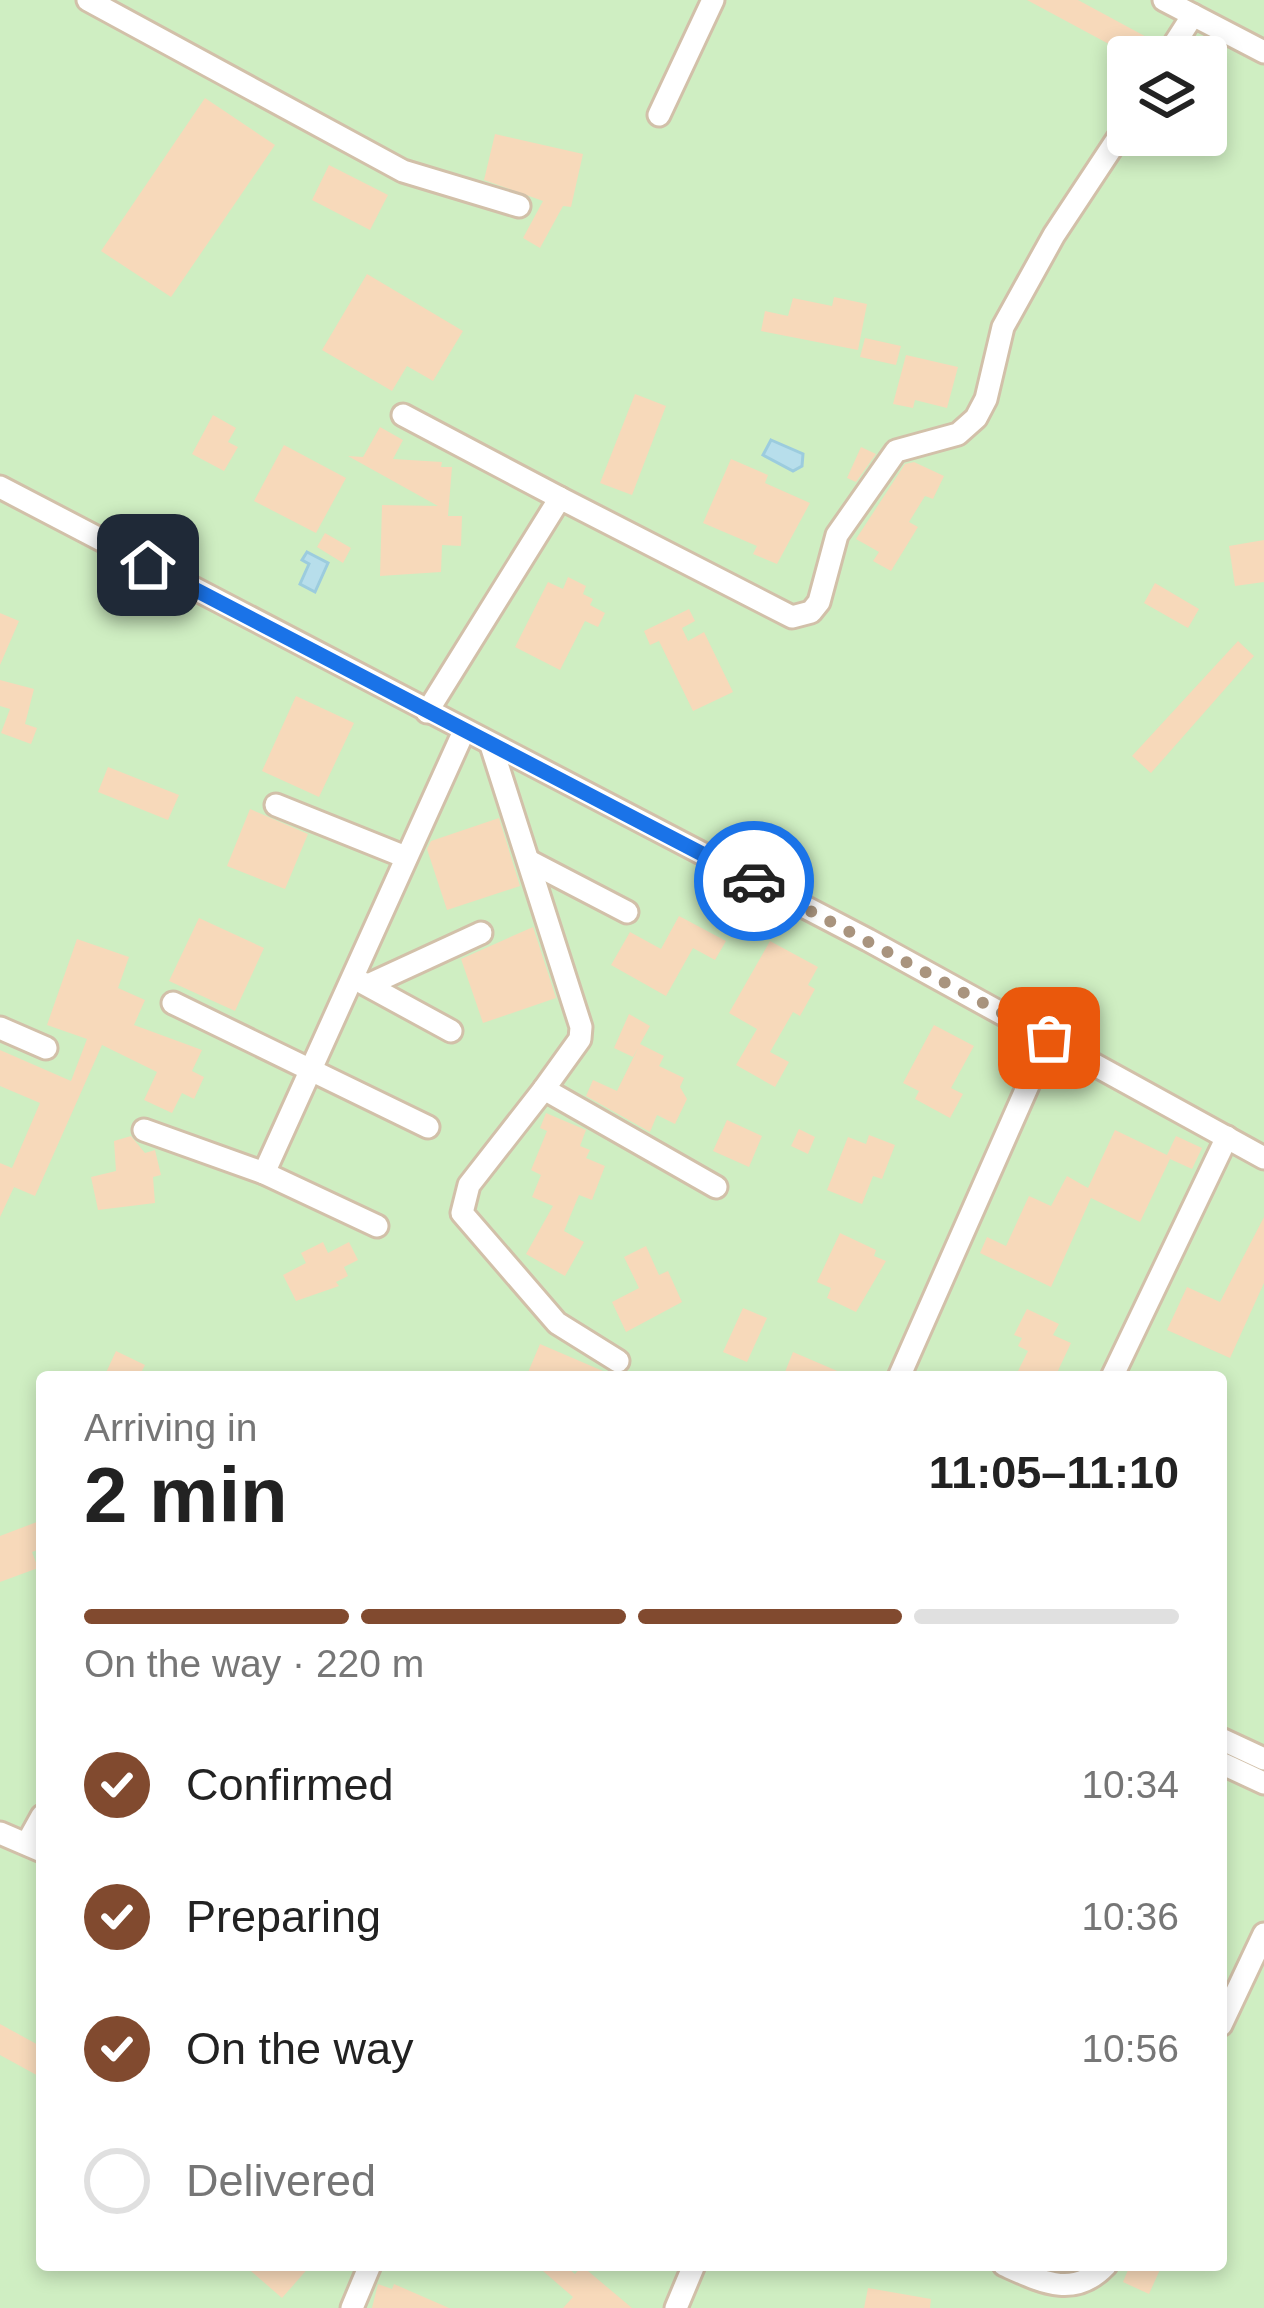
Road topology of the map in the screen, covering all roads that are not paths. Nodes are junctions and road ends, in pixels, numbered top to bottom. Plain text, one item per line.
1 (88, 0) edge
2 (713, 0) edge
3 (1164, 0) edge
4 (1193, 15) junction
5 (1180, 36) edge
6 (1264, 52) edge
7 (659, 115) dead end
8 (1107, 155) edge
9 (519, 206) dead end
10 (403, 415) dead end
11 (0, 488) edge
12 (560, 498) junction
13 (427, 712) junction
14 (464, 731) junction
15 (491, 745) junction
16 (276, 805) dead end
17 (403, 856) junction
18 (529, 862) junction
19 (627, 911) dead end
20 (481, 933) dead end
21 (361, 982) junction
22 (173, 1003) dead end
23 (0, 1028) edge
24 (452, 1031) dead end
25 (1049, 1038) junction
26 (46, 1048) dead end
27 (311, 1070) junction
28 (544, 1089) junction
29 (428, 1126) dead end
30 (144, 1130) dead end
31 (1227, 1137) junction
32 (1264, 1158) edge
33 (264, 1173) junction
34 (716, 1187) dead end
35 (377, 1226) dead end
36 (618, 1361) dead end
37 (902, 1371) edge
38 (1115, 1371) edge
39 (1227, 1742) edge
40 (1264, 1759) edge
41 (1227, 1766) edge
42 (1264, 1783) edge
43 (0, 1833) edge
44 (34, 1848) edge
45 (1264, 1936) edge
46 (1227, 2013) edge
47 (367, 2271) edge
48 (691, 2271) edge
49 (1019, 2271) edge
50 (1100, 2271) edge
51 (352, 2308) edge
52 (676, 2308) edge

1 - 9 street
2 - 7 street
3 - 4 street
4 - 5 street
4 - 6 street
8 - 12 street
10 - 12 street
11 - 13 street
12 - 13 street
13 - 14 street
14 - 15 street
14 - 17 street
15 - 18 street
15 - 25 street
16 - 17 street
17 - 21 street
18 - 19 street
18 - 28 street
20 - 21 street
21 - 24 street
21 - 27 street
22 - 27 street
23 - 26 street
25 - 31 street
25 - 37 street
27 - 29 street
27 - 33 street
28 - 34 street
28 - 36 street
30 - 33 street
31 - 32 street
31 - 38 street
33 - 35 street
39 - 40 street
41 - 42 street
43 - 44 street
45 - 46 street
47 - 51 street
48 - 52 street
49 - 50 street

